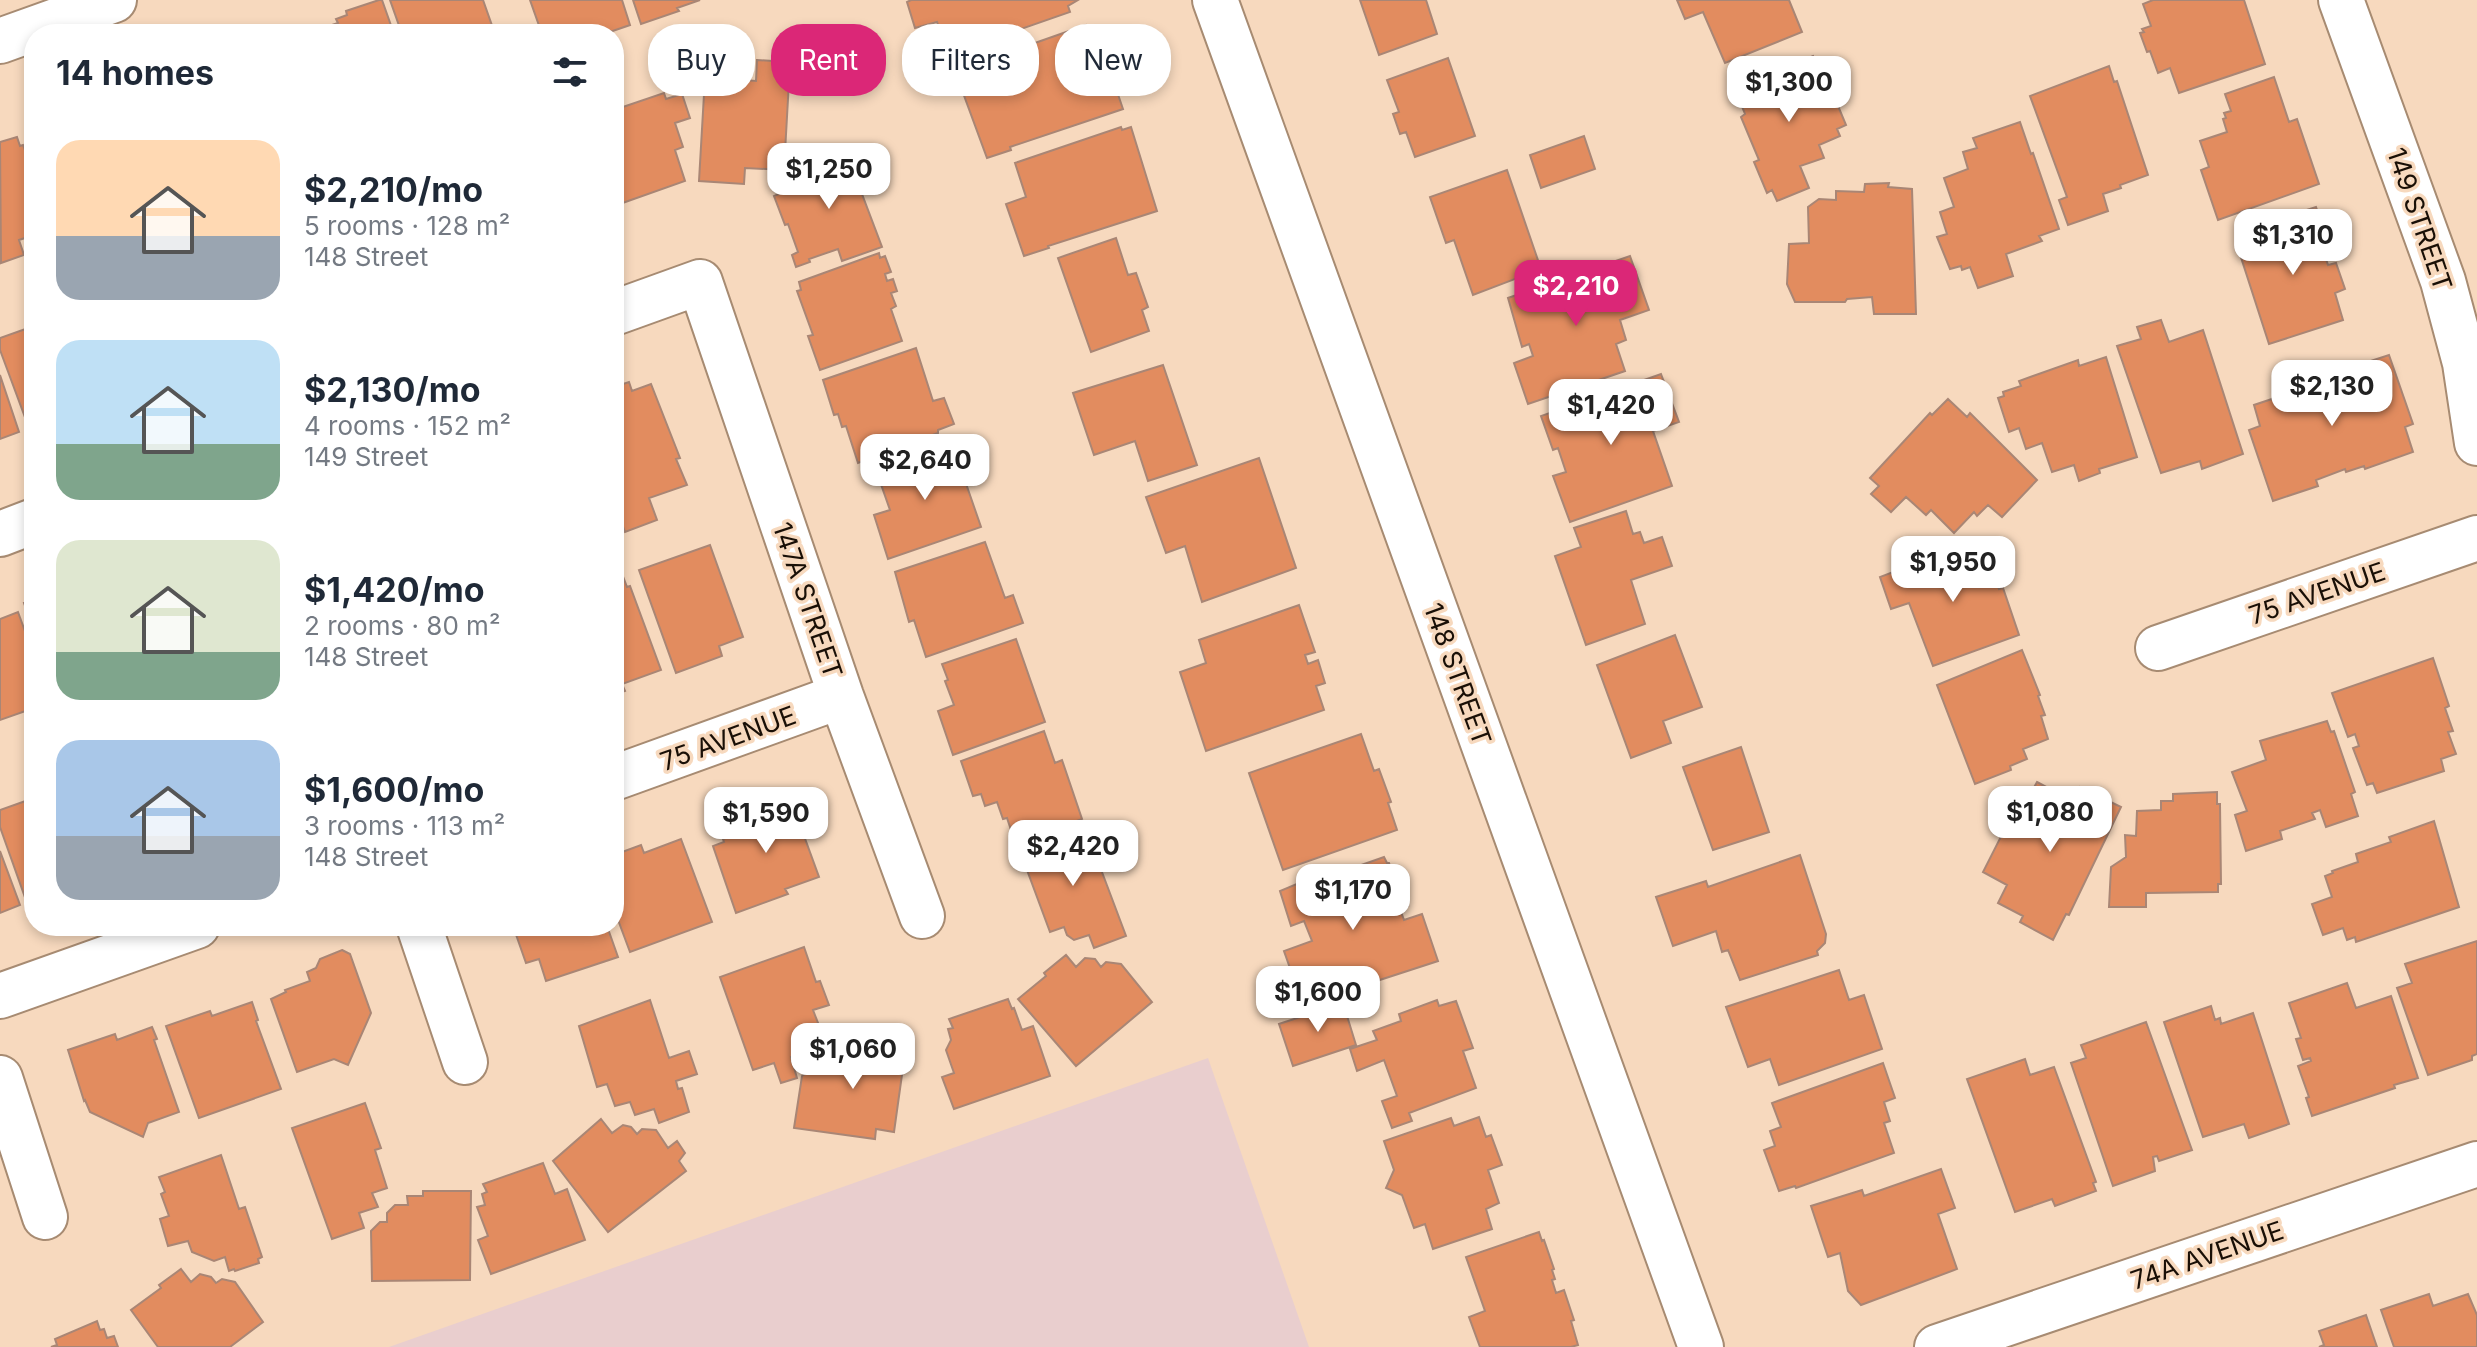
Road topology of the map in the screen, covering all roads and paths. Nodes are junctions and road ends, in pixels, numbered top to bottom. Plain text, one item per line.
1 (114, 0) edge
2 (1215, 0) edge
3 (2341, 0) edge
4 (47, 24) edge
5 (24, 32) edge
6 (0, 41) edge
7 (624, 309) edge
8 (2477, 443) edge
9 (24, 525) edge
10 (0, 534) edge
11 (2477, 538) edge
12 (2158, 648) dead end
13 (841, 696) junction
14 (624, 774) edge
15 (922, 916) dead end
16 (169, 936) edge
17 (422, 936) edge
18 (0, 996) edge
19 (465, 1062) dead end
20 (0, 1078) edge
21 (2477, 1164) edge
22 (45, 1217) dead end
23 (1701, 1347) edge
24 (1937, 1347) edge

1 - 4 street
2 - 23 street, 148 STREET
3 - 8 street, 149 STREET
5 - 6 street
7 - 13 street, 147A STREET
9 - 10 street
11 - 12 street, 75 AVENUE
13 - 14 street, 75 AVENUE
13 - 15 street, 147A STREET
16 - 18 street
17 - 19 street
20 - 22 street
21 - 24 street, 74A AVENUE

